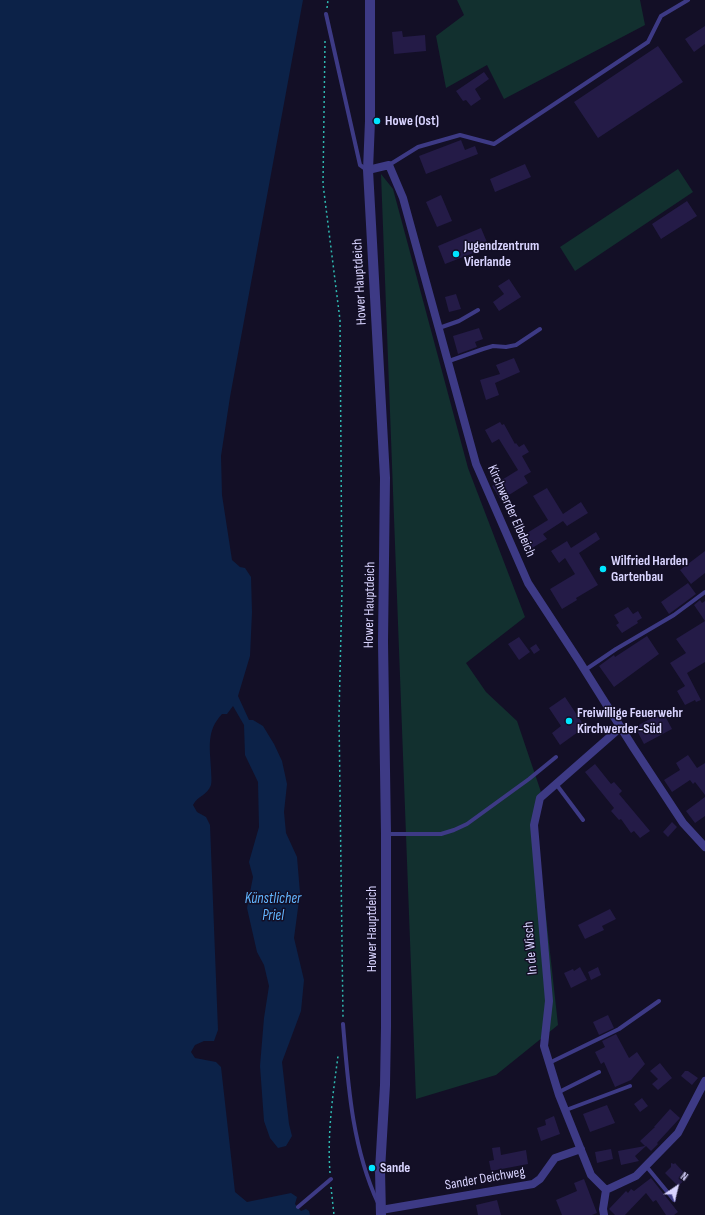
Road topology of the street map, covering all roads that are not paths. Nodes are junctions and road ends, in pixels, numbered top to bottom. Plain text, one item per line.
1 (370, 0) edge
2 (688, 0) edge
3 (326, 14) road end
4 (390, 165) junction
5 (368, 170) junction
6 (478, 310) dead end
7 (439, 328) junction
8 (540, 329) dead end
9 (449, 361) junction
10 (705, 592) edge
11 (585, 670) junction
12 (620, 727) junction
13 (556, 757) dead end
14 (556, 784) junction
15 (583, 820) dead end
16 (386, 834) junction
17 (705, 847) edge
18 (659, 1000) dead end
19 (343, 1024) road end
20 (549, 1063) junction
21 (599, 1072) dead end
22 (705, 1081) edge
23 (630, 1086) dead end
24 (559, 1092) junction
25 (566, 1110) junction
26 (581, 1150) junction
27 (646, 1166) junction
28 (331, 1180) road end
29 (606, 1190) junction
30 (674, 1200) dead end
31 (298, 1207) dead end
32 (381, 1212) edge
33 (604, 1215) edge

1 - 5 street, Hower Hauptdeich
2 - 4 lane
3 - 5 lane
4 - 5 street
4 - 7 street, Kirchwerder Elbdeich
5 - 16 street, Hower Hauptdeich
6 - 7 lane
7 - 9 street, Kirchwerder Elbdeich
8 - 9 lane
9 - 11 street, Kirchwerder Elbdeich
10 - 11 lane
11 - 12 street, Kirchwerder Elbdeich
12 - 14 street, In de Wisch
12 - 17 street, Kirchwerder Elbdeich
13 - 16 lane
14 - 15 lane
14 - 20 street, In de Wisch
16 - 32 street, Hower Hauptdeich
18 - 20 lane
19 - 32 lane
20 - 24 street, In de Wisch
21 - 24 lane
22 - 27 street
23 - 25 lane
24 - 25 street, In de Wisch
25 - 26 street, In de Wisch
26 - 29 street, In de Wisch
26 - 32 street, Sander Deichweg
27 - 29 street
27 - 30 lane
28 - 31 lane
29 - 33 street

